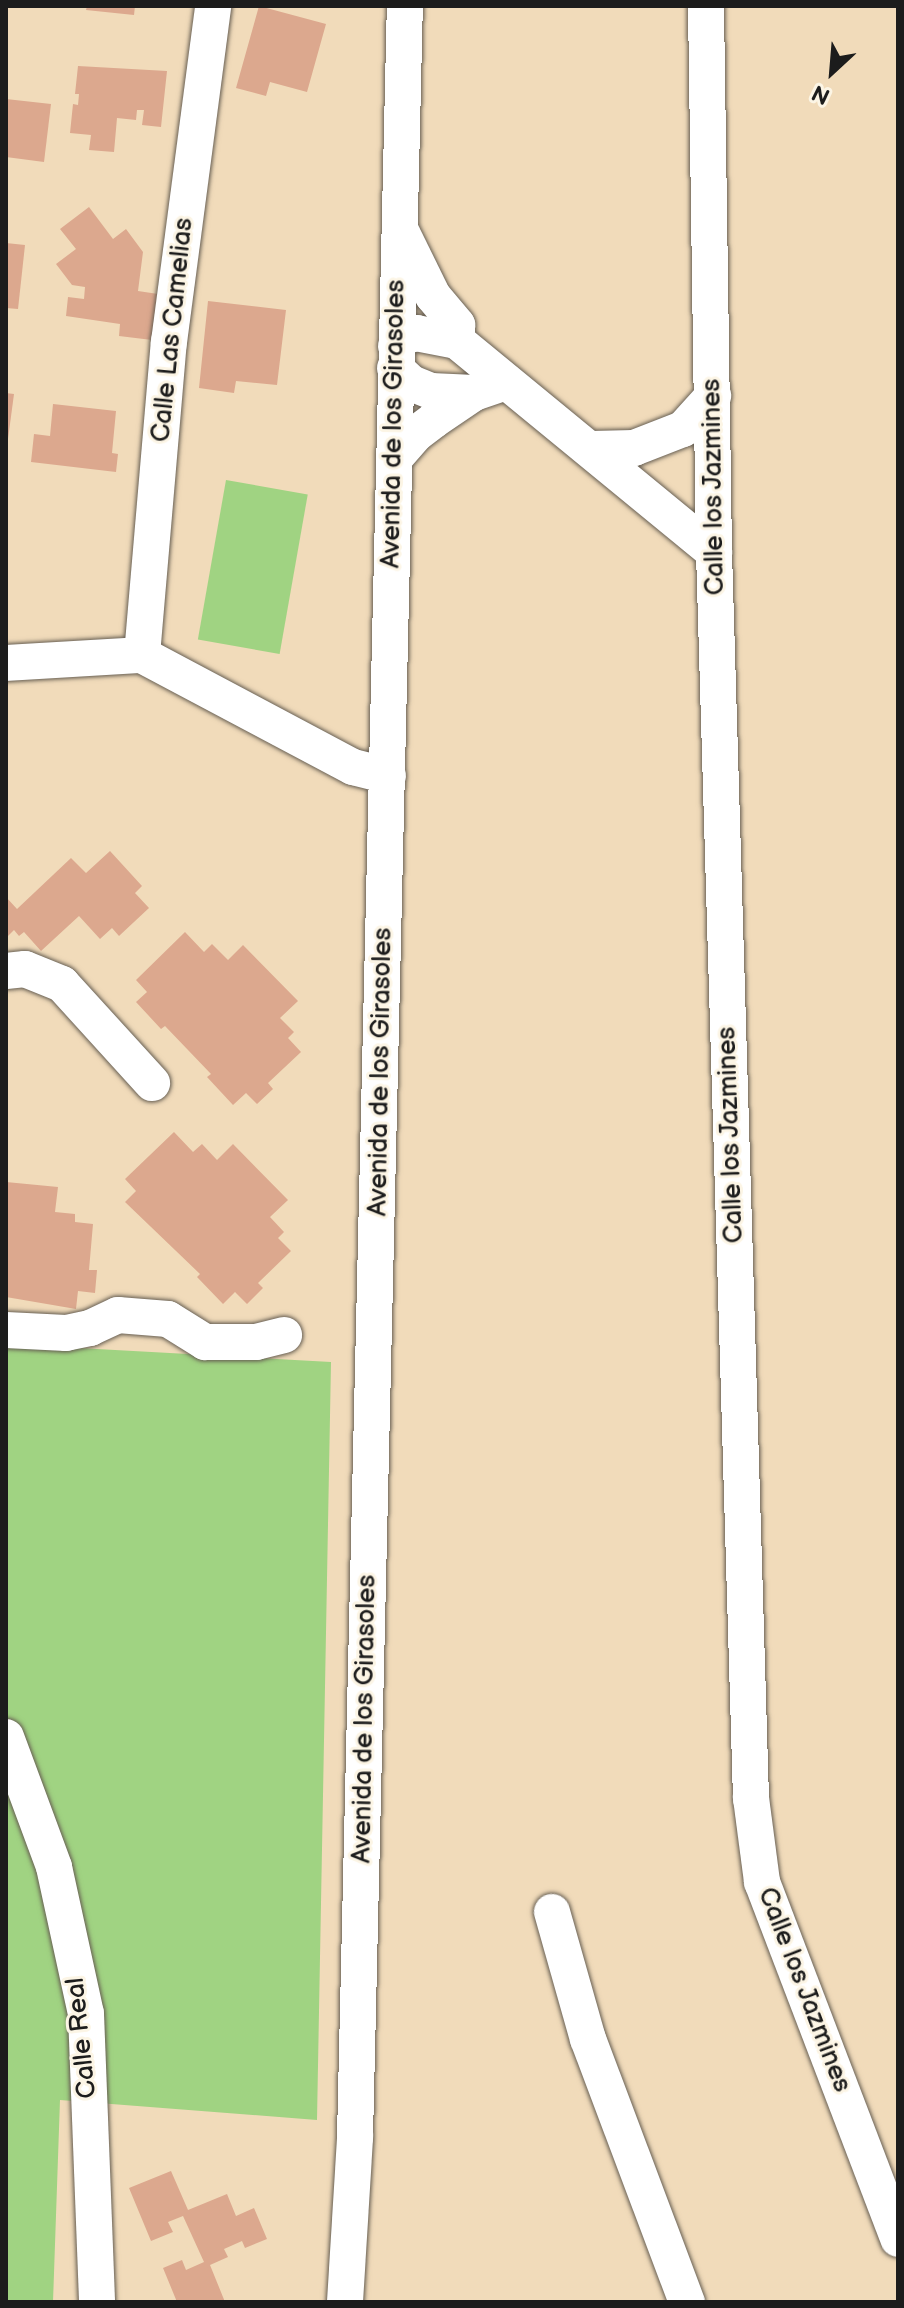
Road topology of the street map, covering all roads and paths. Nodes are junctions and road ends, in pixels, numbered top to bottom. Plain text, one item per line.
1 (213, 6) edge
2 (405, 6) edge
3 (706, 6) edge
4 (397, 223) junction
5 (457, 341) junction
6 (395, 357) junction
7 (490, 388) junction
8 (713, 396) junction
9 (592, 449) junction
10 (394, 459) junction
11 (714, 552) junction
12 (142, 655) junction
13 (6, 663) edge
14 (388, 776) junction
15 (6, 971) edge
16 (152, 1083) dead end
17 (6, 1330) edge
18 (284, 1335) dead end
19 (6, 1737) edge
20 (552, 1912) dead end
21 (355, 2137) junction
22 (898, 2239) edge
23 (97, 2302) edge
24 (345, 2302) edge
25 (365, 2302) edge
26 (687, 2302) edge

1 - 12 street, Calle Las Camelias
2 - 4 street, Avenida de los Girasoles
3 - 8 street, Calle los Jazmines
4 - 5 street
4 - 6 street, Avenida de los Girasoles
5 - 6 street
5 - 7 street
6 - 7 street
6 - 10 street, Avenida de los Girasoles
7 - 9 street
7 - 10 street
8 - 9 street
8 - 11 street, Calle los Jazmines
9 - 11 street
10 - 14 street, Avenida de los Girasoles
11 - 22 street, Calle los Jazmines
12 - 13 street
12 - 14 street
14 - 21 street, Avenida de los Girasoles
15 - 16 street
17 - 18 street
19 - 23 street, Calle Real
20 - 26 street
21 - 24 street, Avenida de los Girasoles
21 - 25 street, Avenida de los Girasoles

